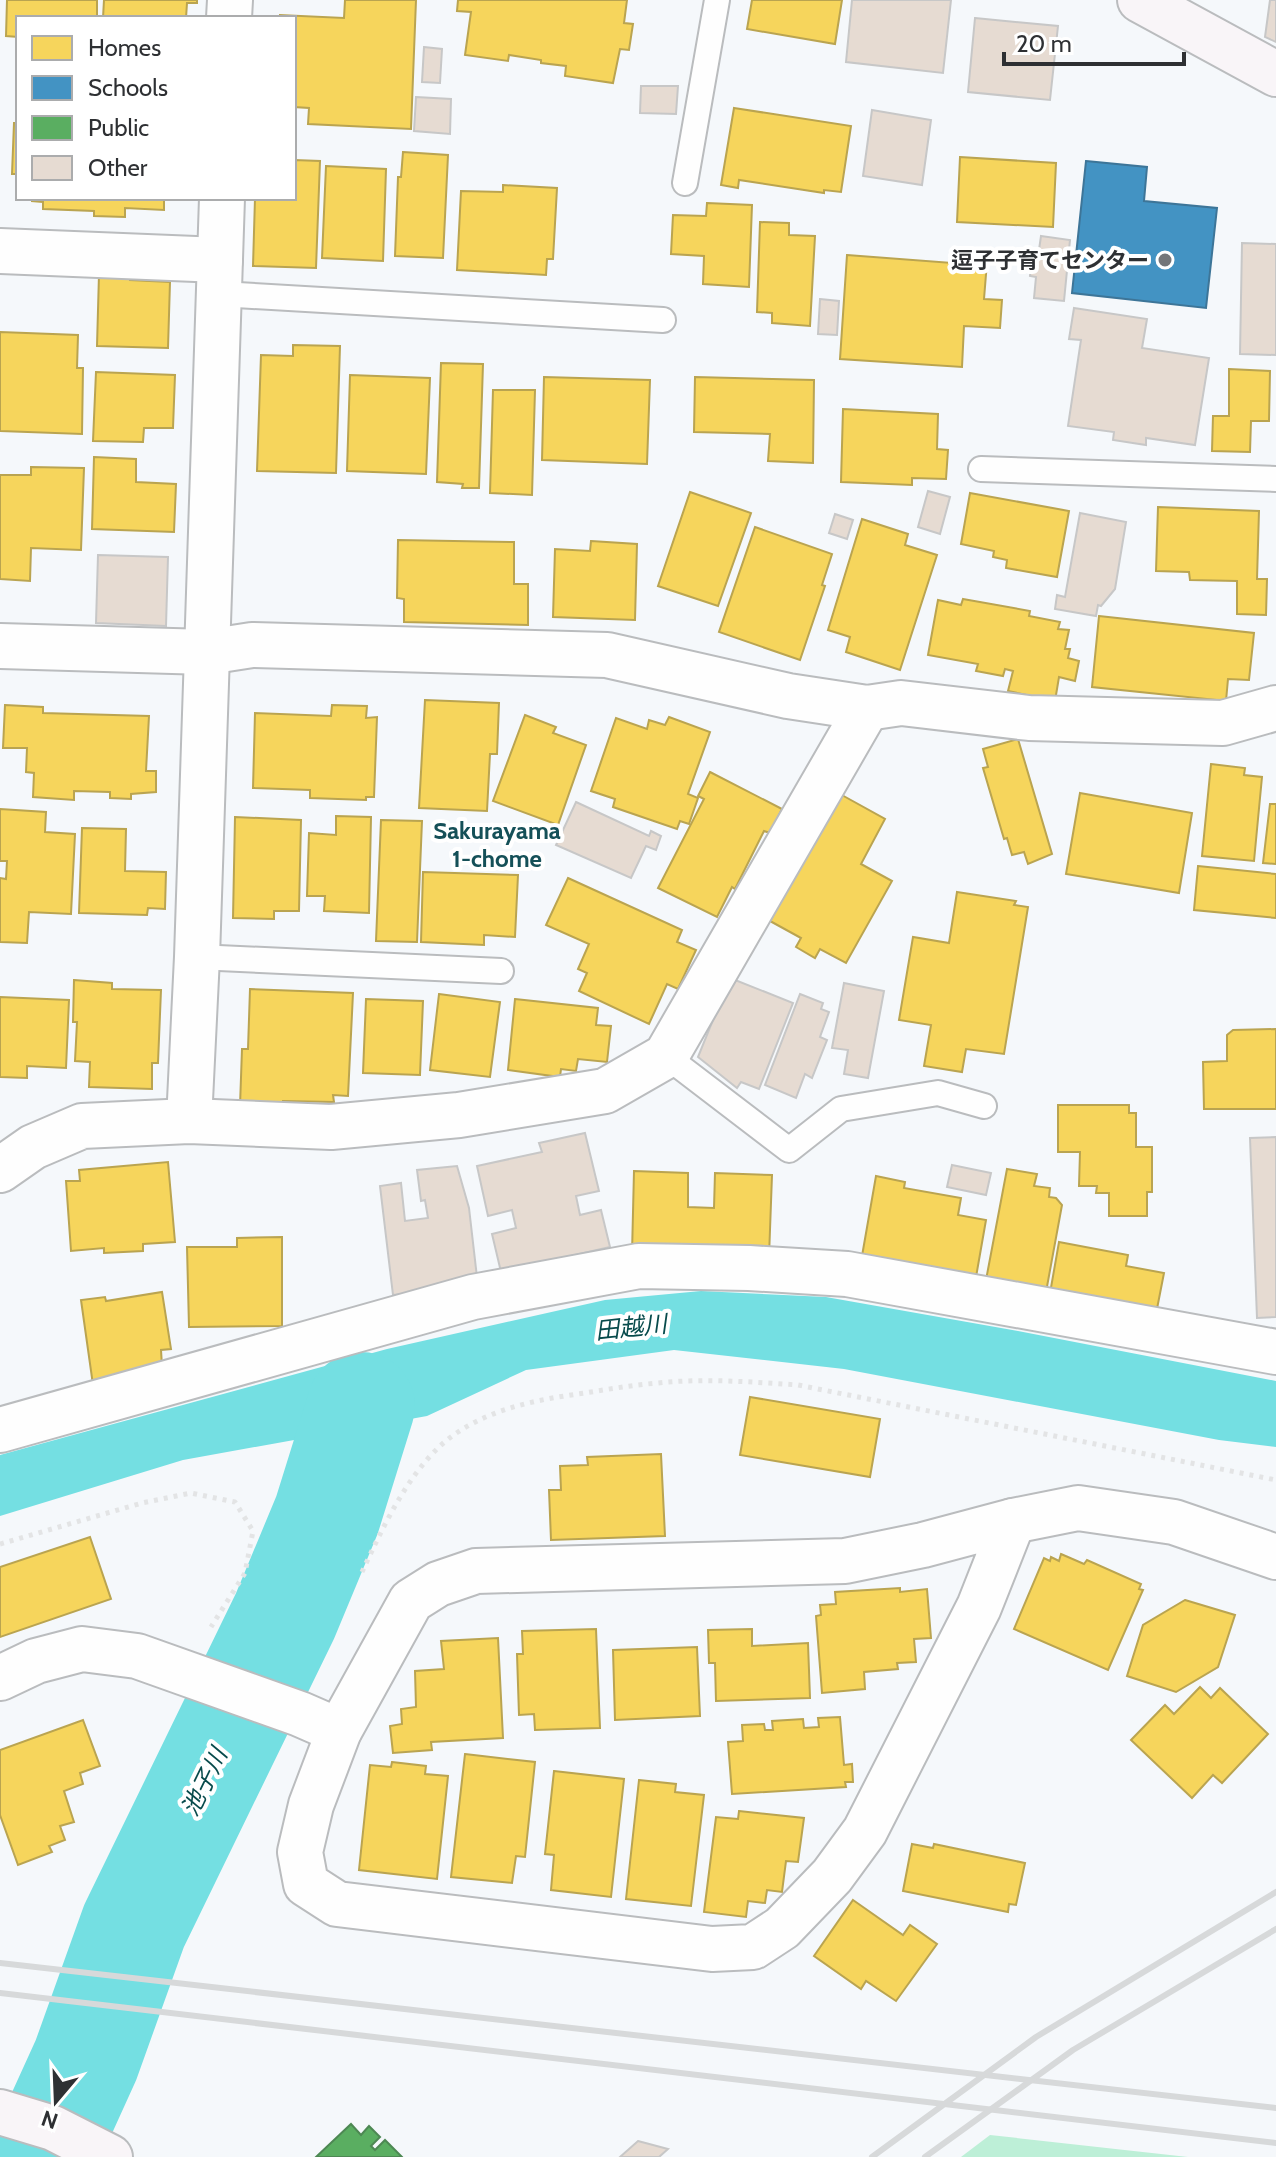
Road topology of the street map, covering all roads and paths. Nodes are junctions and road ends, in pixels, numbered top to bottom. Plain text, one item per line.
1 (717, 0) edge
2 (1140, 0) edge
3 (1276, 74) edge
4 (685, 183) dead end
5 (222, 200) edge
6 (0, 251) edge
7 (220, 277) junction
8 (663, 320) dead end
9 (981, 469) dead end
10 (1276, 479) edge
11 (0, 646) edge
12 (207, 652) junction
13 (867, 708) junction
14 (1276, 708) edge
15 (197, 957) junction
16 (501, 971) dead end
17 (666, 1056) junction
18 (984, 1106) dead end
19 (189, 1121) junction
20 (0, 1170) edge
21 (1276, 1352) edge
22 (0, 1430) edge
23 (1276, 1480) edge
24 (1013, 1521) junction
25 (0, 1544) edge
26 (1276, 1557) edge
27 (356, 1585) dead end
28 (196, 1676) junction
29 (0, 1678) edge
30 (339, 1731) junction
31 (0, 2112) edge
32 (110, 2157) edge

1 - 4 lane
2 - 3 street
5 - 7 street
6 - 7 street
7 - 8 lane
7 - 12 street
9 - 10 lane
11 - 12 street
12 - 13 street
12 - 15 street
13 - 14 street
13 - 17 street
15 - 16 lane
15 - 19 street
17 - 18 lane
17 - 19 street
19 - 20 street
21 - 22 street
23 - 27 path
24 - 26 street
24 - 30 street
24 - 30 street
25 - 28 path
28 - 29 street
28 - 30 street
31 - 32 street

